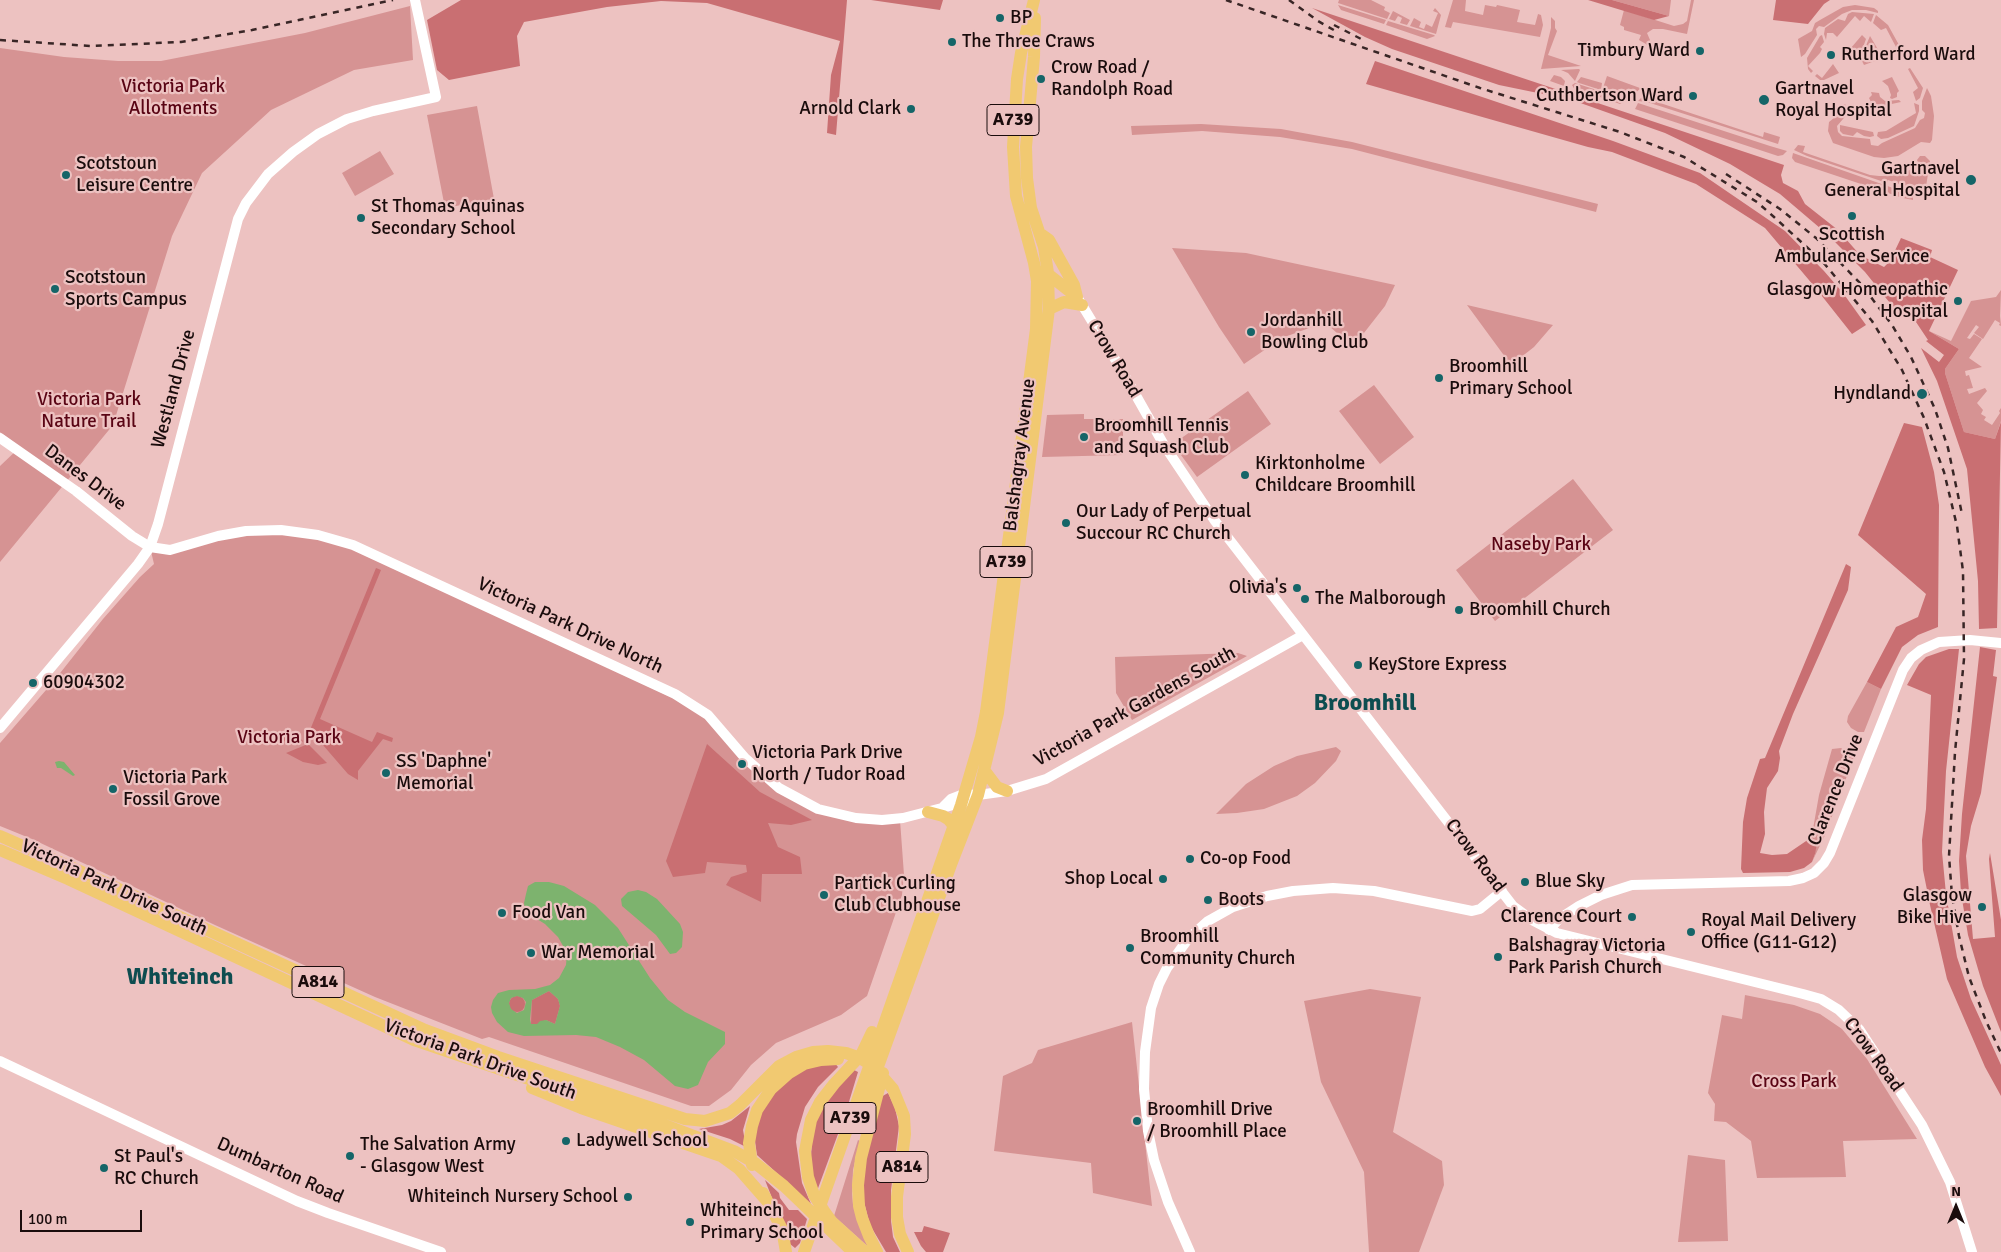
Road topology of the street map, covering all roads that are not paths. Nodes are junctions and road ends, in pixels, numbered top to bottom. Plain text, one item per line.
1 (415, 0) edge
2 (1035, 0) edge
3 (1040, 233) junction
4 (1034, 263) junction
5 (1048, 273) junction
6 (1080, 301) junction
7 (1049, 309) junction
8 (0, 438) edge
9 (150, 546) junction
10 (1303, 635) junction
11 (2001, 643) edge
12 (0, 728) edge
13 (985, 771) junction
14 (1007, 791) junction
15 (978, 795) junction
16 (963, 799) junction
17 (928, 812) junction
18 (953, 825) junction
19 (0, 836) edge
20 (0, 850) edge
21 (1502, 891) junction
22 (1549, 930) junction
23 (890, 1006) junction
24 (414, 1040) junction
25 (886, 1048) junction
26 (813, 1057) junction
27 (0, 1060) edge
28 (889, 1083) junction
29 (767, 1201) junction
30 (830, 1226) junction
31 (441, 1252) edge
32 (786, 1252) edge
33 (804, 1252) edge
34 (812, 1252) edge
35 (854, 1252) edge
36 (865, 1252) edge
37 (877, 1252) edge
38 (908, 1252) edge
39 (1190, 1252) edge
40 (1972, 1252) edge

1 - 9 street, Westland Drive
2 - 3 main road, A739
2 - 4 main road, A739
3 - 5 main road, A739
3 - 6 main road
4 - 5 main road
4 - 16 main road, Balshagray Avenue / A739
5 - 6 main road
5 - 7 main road, Balshagray Avenue / A739
6 - 7 main road
6 - 10 street, Crow Road
7 - 13 main road, Balshagray Avenue / A739
8 - 9 street, Danes Drive
9 - 12 street, Westland Drive
9 - 17 street, Victoria Park Drive North
10 - 14 street, Victoria Park Gardens South
10 - 21 street, Crow Road
11 - 22 street, Clarence Drive
13 - 14 main road
13 - 15 main road, A739
14 - 15 street, Victoria Park Gardens South
15 - 16 street
15 - 25 main road, A739
16 - 17 street, Victoria Park Drive North
16 - 18 main road, A739
17 - 18 main road
18 - 23 main road, A739
19 - 26 main road, Victoria Park Drive South / A814
20 - 24 main road, Victoria Park Drive South / A814
21 - 22 street, Crow Road
21 - 39 street
22 - 40 street, Crow Road
23 - 30 main road
23 - 33 main road, A739
24 - 29 main road
24 - 30 main road, Victoria Park Drive South / A814
25 - 34 main road, A739
25 - 37 main road
26 - 28 main road
26 - 28 main road, A814
26 - 29 main road
27 - 31 street, Dumbarton Road
28 - 38 main road, A814
29 - 32 main road
30 - 35 main road, A814
30 - 36 main road

